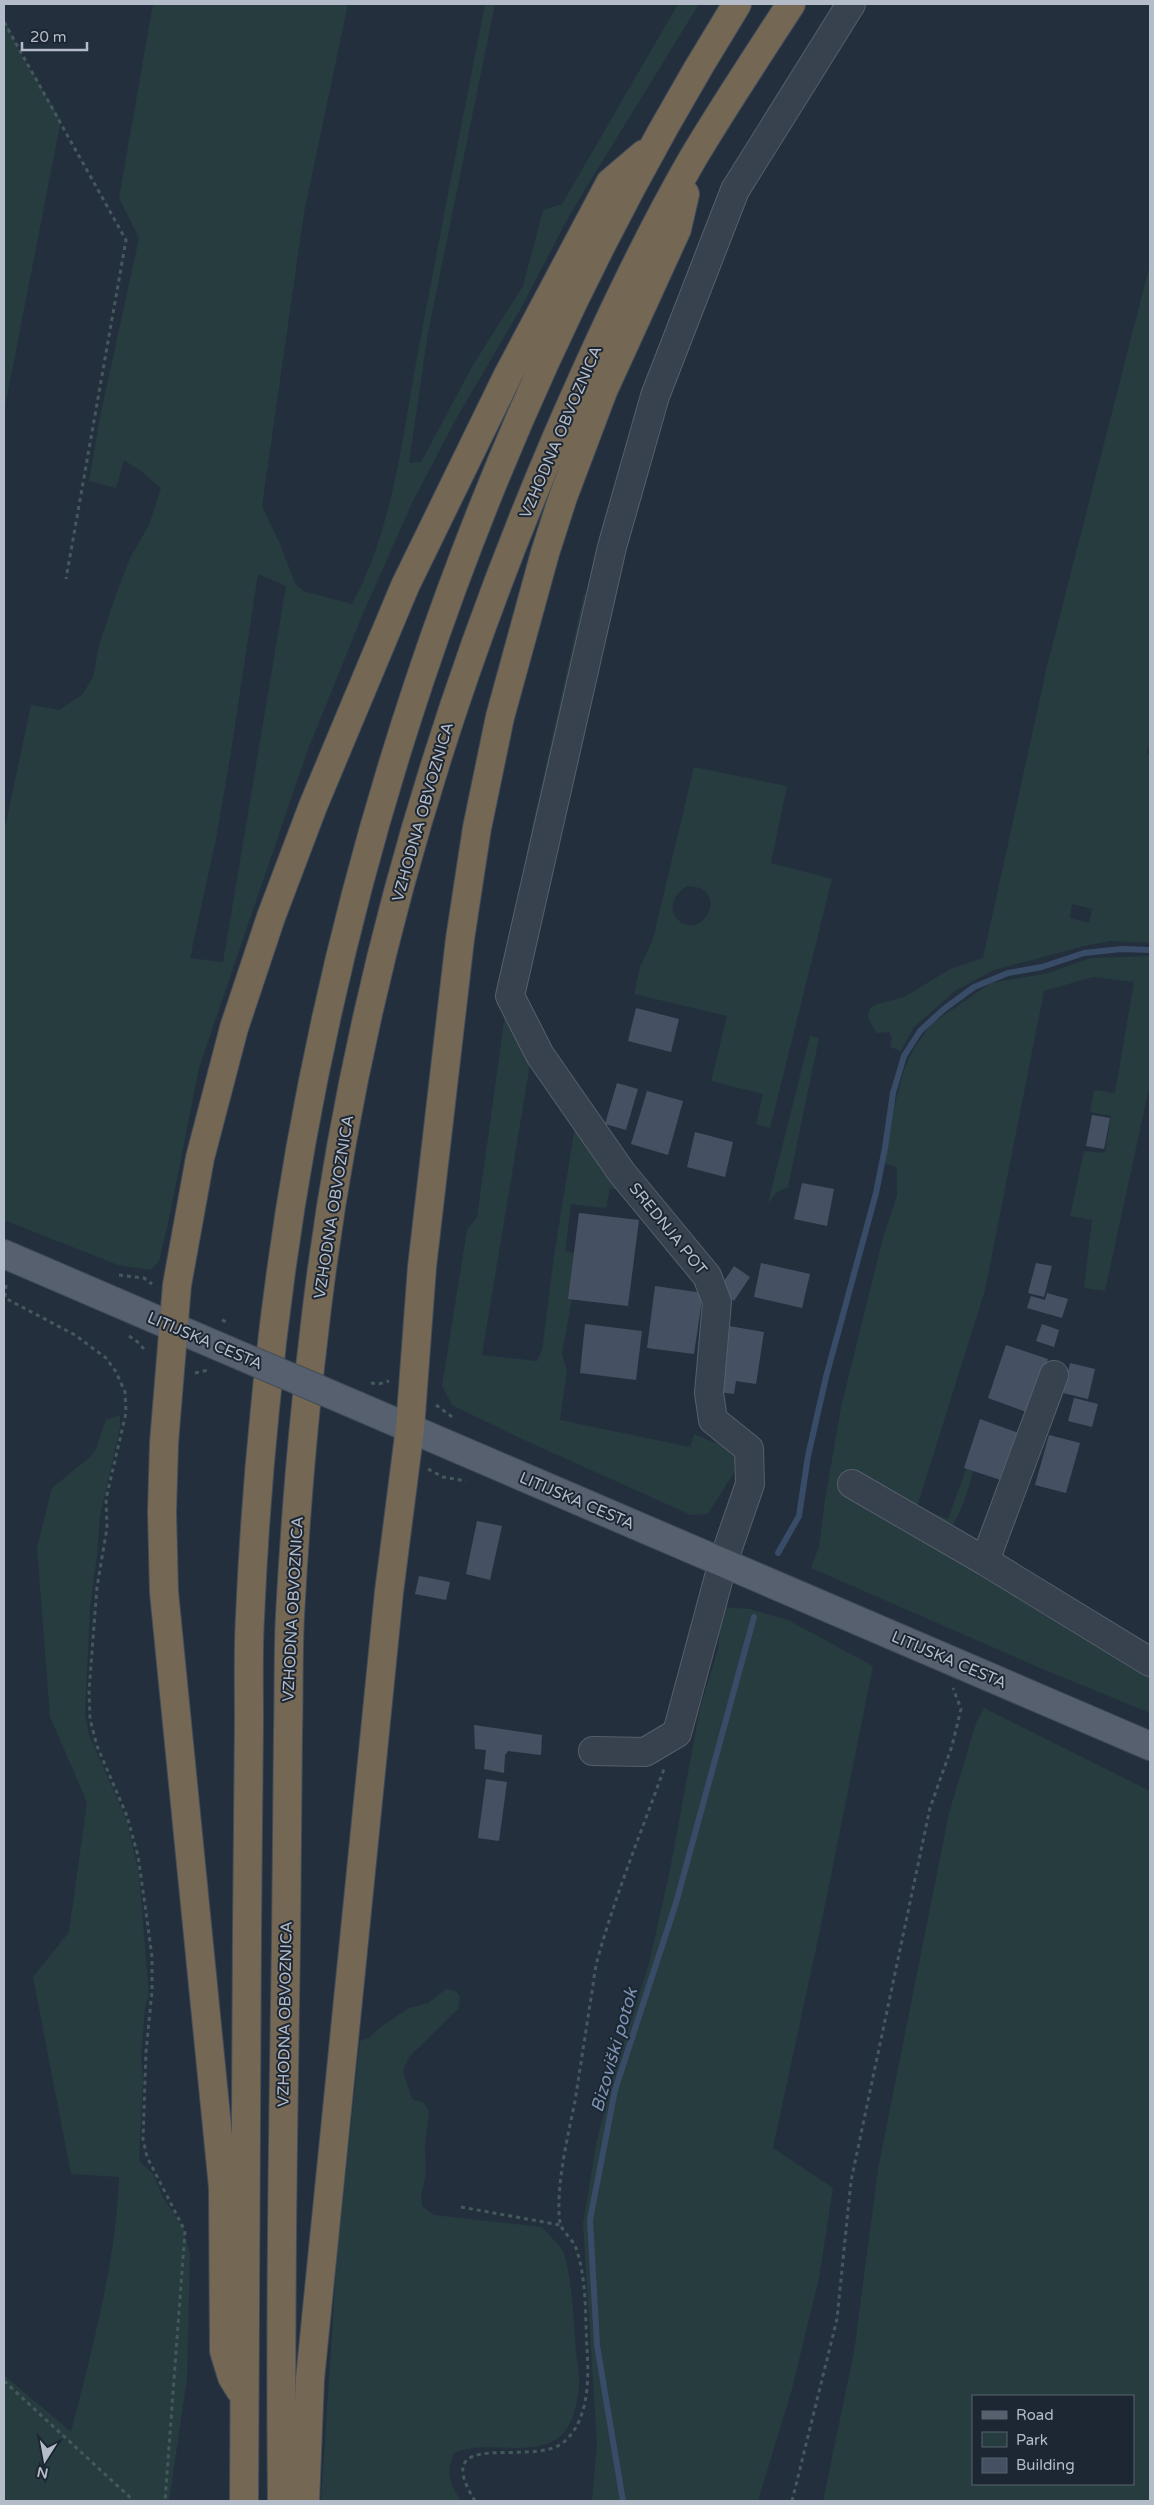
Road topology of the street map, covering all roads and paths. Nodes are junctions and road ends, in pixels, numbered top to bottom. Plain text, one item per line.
1 (737, 4) edge
2 (791, 4) edge
3 (851, 4) edge
4 (4, 22) edge
5 (655, 145) junction
6 (693, 158) junction
7 (66, 578) dead end
8 (4, 1254) edge
9 (6, 1285) dead end
10 (217, 1317) dead end
11 (222, 1320) dead end
12 (173, 1327) junction
13 (215, 1359) junction
14 (1054, 1375) dead end
15 (191, 1376) dead end
16 (394, 1379) dead end
17 (362, 1394) junction
18 (410, 1428) junction
19 (852, 1484) dead end
20 (985, 1561) junction
21 (723, 1562) junction
22 (934, 1653) junction
23 (1150, 1662) edge
24 (677, 1733) junction
25 (1150, 1746) edge
26 (592, 1751) dead end
27 (461, 2207) dead end
28 (560, 2225) junction
29 (4, 2381) edge
30 (244, 2398) junction
31 (134, 2501) edge
32 (165, 2501) edge
33 (244, 2501) edge
34 (282, 2501) edge
35 (305, 2501) edge
36 (475, 2501) edge
37 (792, 2501) edge

1 - 5 highway
2 - 6 highway, VZHODNA OBVOZNICA
3 - 21 street, SREDNJA POT
4 - 7 path
5 - 12 highway
5 - 30 highway
6 - 18 highway
6 - 34 highway, VZHODNA OBVOZNICA
8 - 12 main road, LITIJSKA CESTA
9 - 32 path
10 - 11 path, LITIJSKA CESTA
12 - 13 main road, LITIJSKA CESTA
12 - 30 highway
13 - 15 path, LITIJSKA CESTA
13 - 17 main road, LITIJSKA CESTA, bridge
14 - 20 street
16 - 17 path
17 - 18 main road, LITIJSKA CESTA
18 - 21 main road, LITIJSKA CESTA
18 - 35 highway
19 - 20 street
20 - 23 street
21 - 22 main road, LITIJSKA CESTA
21 - 24 street, SREDNJA POT
22 - 25 main road, LITIJSKA CESTA
22 - 37 path
24 - 26 street
24 - 28 path
27 - 28 path
28 - 36 path
29 - 31 path
30 - 33 highway

